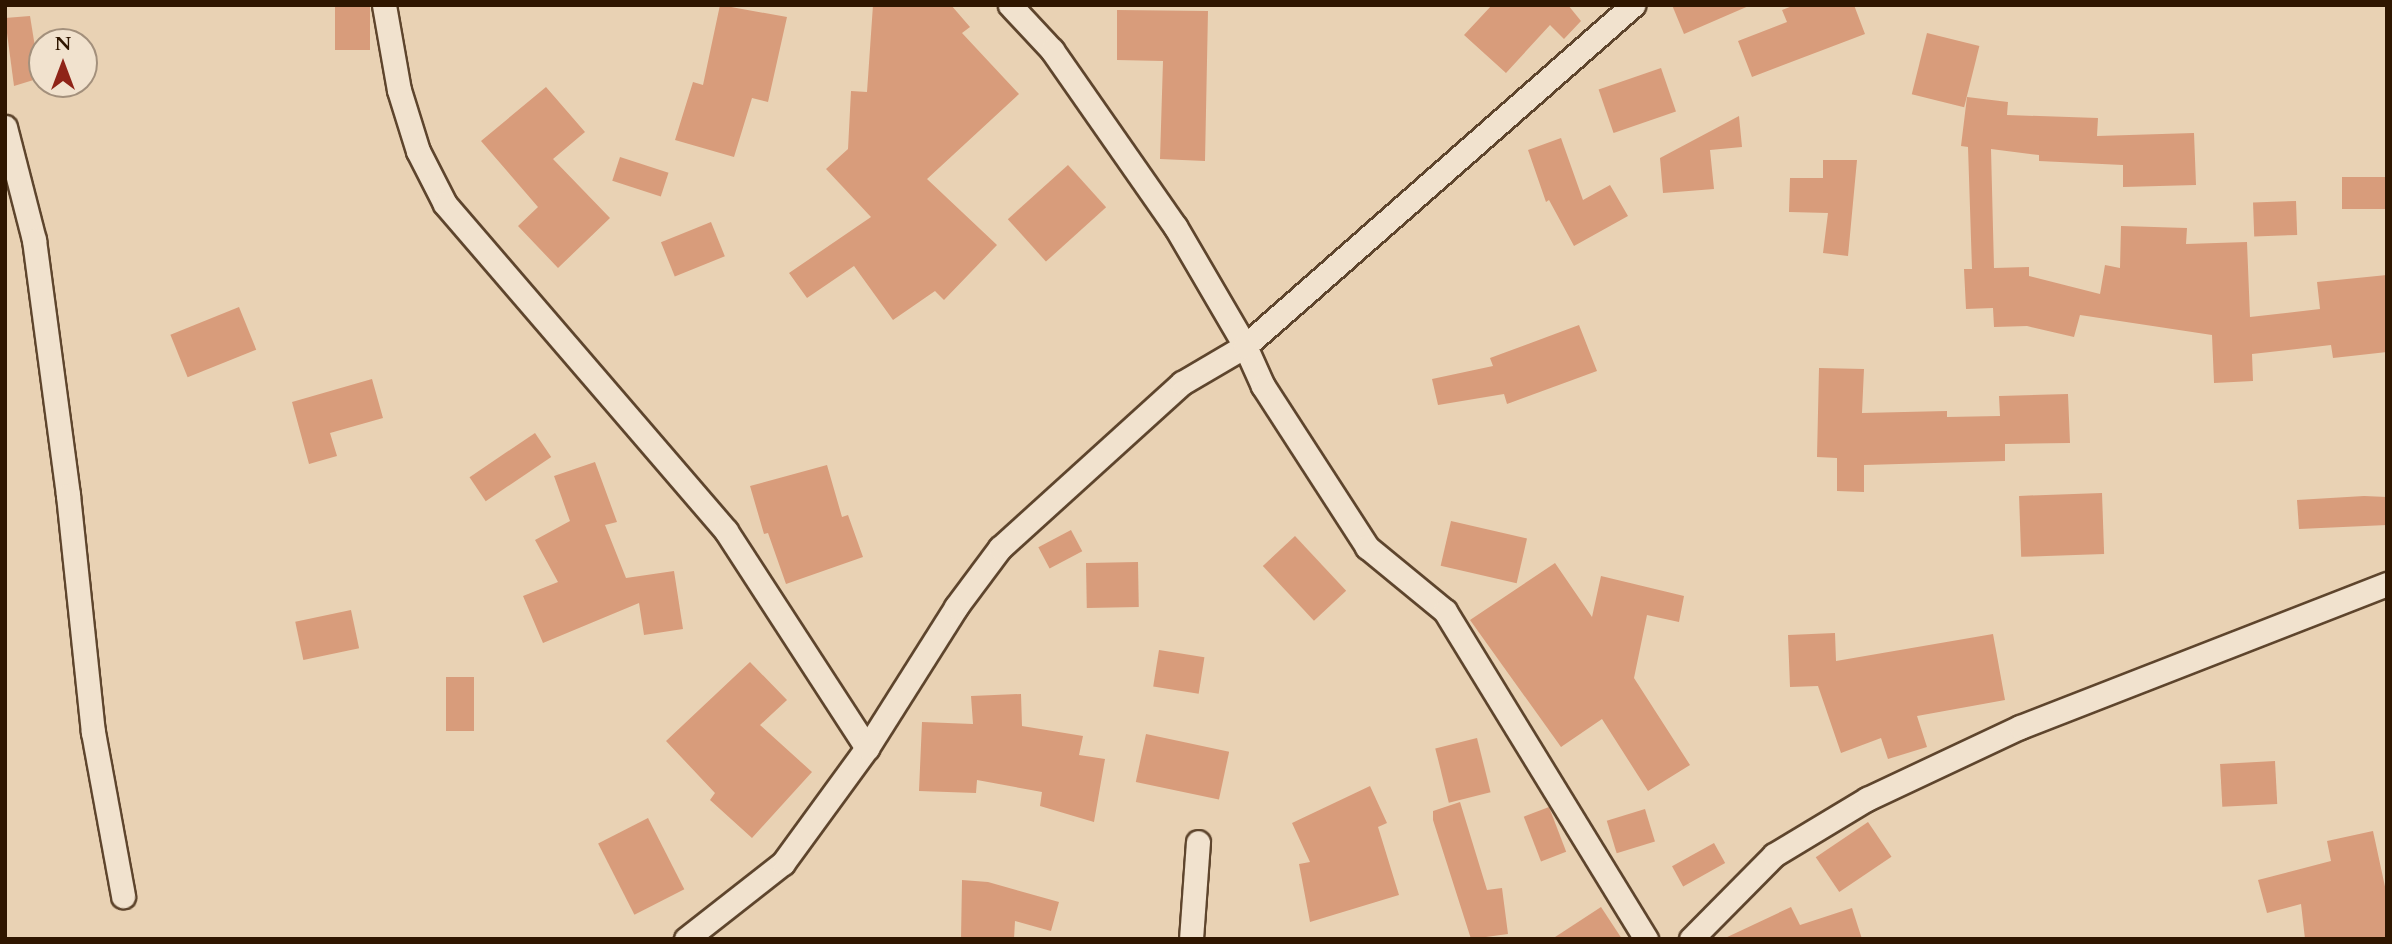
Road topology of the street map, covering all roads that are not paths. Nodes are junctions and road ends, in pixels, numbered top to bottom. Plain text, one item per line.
1 (384, 5) edge
2 (1010, 5) edge
3 (1633, 5) edge
4 (5, 127) edge
5 (1245, 346) junction
6 (2387, 584) edge
7 (867, 748) junction
8 (1198, 842) dead end
9 (123, 896) dead end
10 (686, 939) edge
11 (1191, 939) edge
12 (1646, 939) edge
13 (1691, 939) edge

1 - 7 street
2 - 5 street
3 - 5 street
4 - 9 street
5 - 7 street
5 - 12 street
6 - 13 street
7 - 10 street
8 - 11 street

